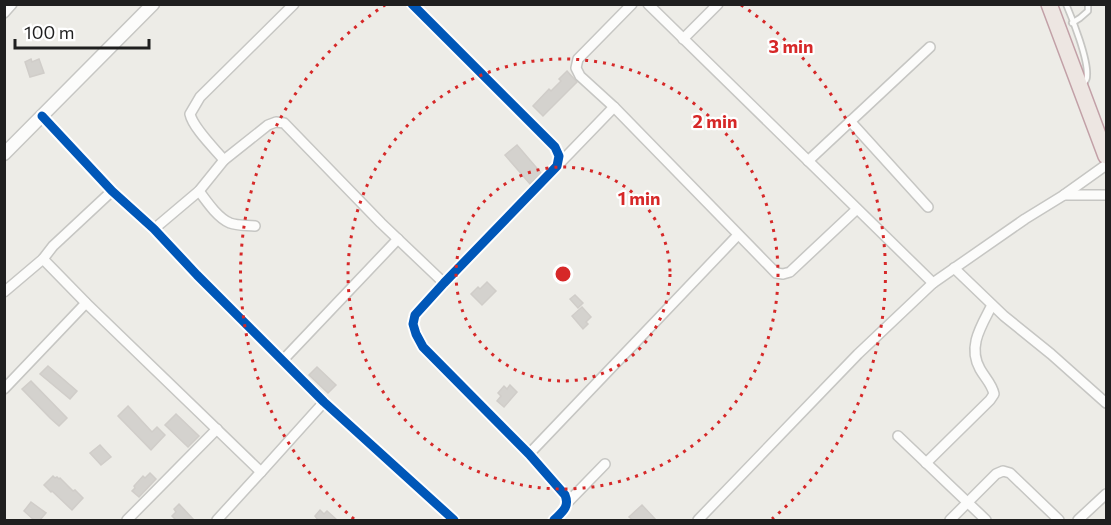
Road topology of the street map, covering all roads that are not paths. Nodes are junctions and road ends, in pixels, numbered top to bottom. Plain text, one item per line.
1 (12, 4) edge
2 (153, 4) edge
3 (294, 4) edge
4 (412, 4) edge
5 (632, 4) edge
6 (648, 4) edge
7 (718, 4) edge
8 (1049, 4) edge
9 (1066, 4) edge
10 (1088, 4) edge
11 (4, 13) edge
12 (1072, 22) junction
13 (683, 39) junction
14 (930, 47) dead end
15 (1080, 87) junction
16 (614, 107) junction
17 (42, 116) junction
18 (850, 121) junction
19 (1101, 126) edge
20 (4, 154) edge
21 (1107, 156) edge
22 (224, 160) junction
23 (808, 161) junction
24 (1107, 165) edge
25 (557, 166) junction
26 (112, 190) junction
27 (199, 191) junction
28 (1064, 195) junction
29 (1107, 195) edge
30 (927, 207) dead end
31 (857, 208) junction
32 (255, 226) dead end
33 (154, 229) junction
34 (738, 235) junction
35 (398, 238) junction
36 (43, 259) junction
37 (954, 268) junction
38 (444, 283) junction
39 (933, 283) junction
40 (4, 292) edge
41 (86, 303) junction
42 (992, 305) junction
43 (283, 360) junction
44 (4, 390) edge
45 (324, 402) junction
46 (1107, 403) edge
47 (217, 429) junction
48 (898, 436) dead end
49 (529, 454) junction
50 (605, 464) dead end
51 (926, 464) junction
52 (261, 472) junction
53 (1107, 494) edge
54 (568, 502) junction
55 (968, 503) junction
56 (127, 520) edge
57 (217, 520) edge
58 (454, 520) edge
59 (554, 520) edge
60 (698, 520) edge
61 (950, 520) edge
62 (986, 520) edge
63 (1059, 520) edge
64 (1078, 520) edge

1 - 11 street
2 - 17 street
3 - 22 street
4 - 25 street
5 - 16 street
6 - 13 street
7 - 13 street
8 - 15 highway
9 - 12 lane
10 - 12 lane
12 - 15 lane
13 - 23 street
14 - 18 street
15 - 19 highway
16 - 25 street
16 - 34 street
17 - 20 street
17 - 26 street
18 - 23 street
18 - 30 street
19 - 21 highway
22 - 27 street
22 - 35 street
23 - 31 street
24 - 28 street
25 - 38 street
26 - 33 street
26 - 36 street
27 - 32 street
27 - 33 street
28 - 29 street
28 - 37 street
31 - 34 street
31 - 39 street
33 - 43 street
34 - 49 street
35 - 38 street
35 - 43 street
36 - 40 street
36 - 41 street
37 - 39 street
37 - 42 street
38 - 49 street
39 - 60 street
41 - 44 street
41 - 47 street
42 - 46 street
42 - 51 street
43 - 45 street
45 - 52 street
45 - 58 street
47 - 52 street
47 - 56 street
48 - 51 street
49 - 54 street
50 - 54 street
51 - 55 street
52 - 57 street
53 - 64 street
54 - 59 street
55 - 61 street
55 - 62 street
55 - 63 street

